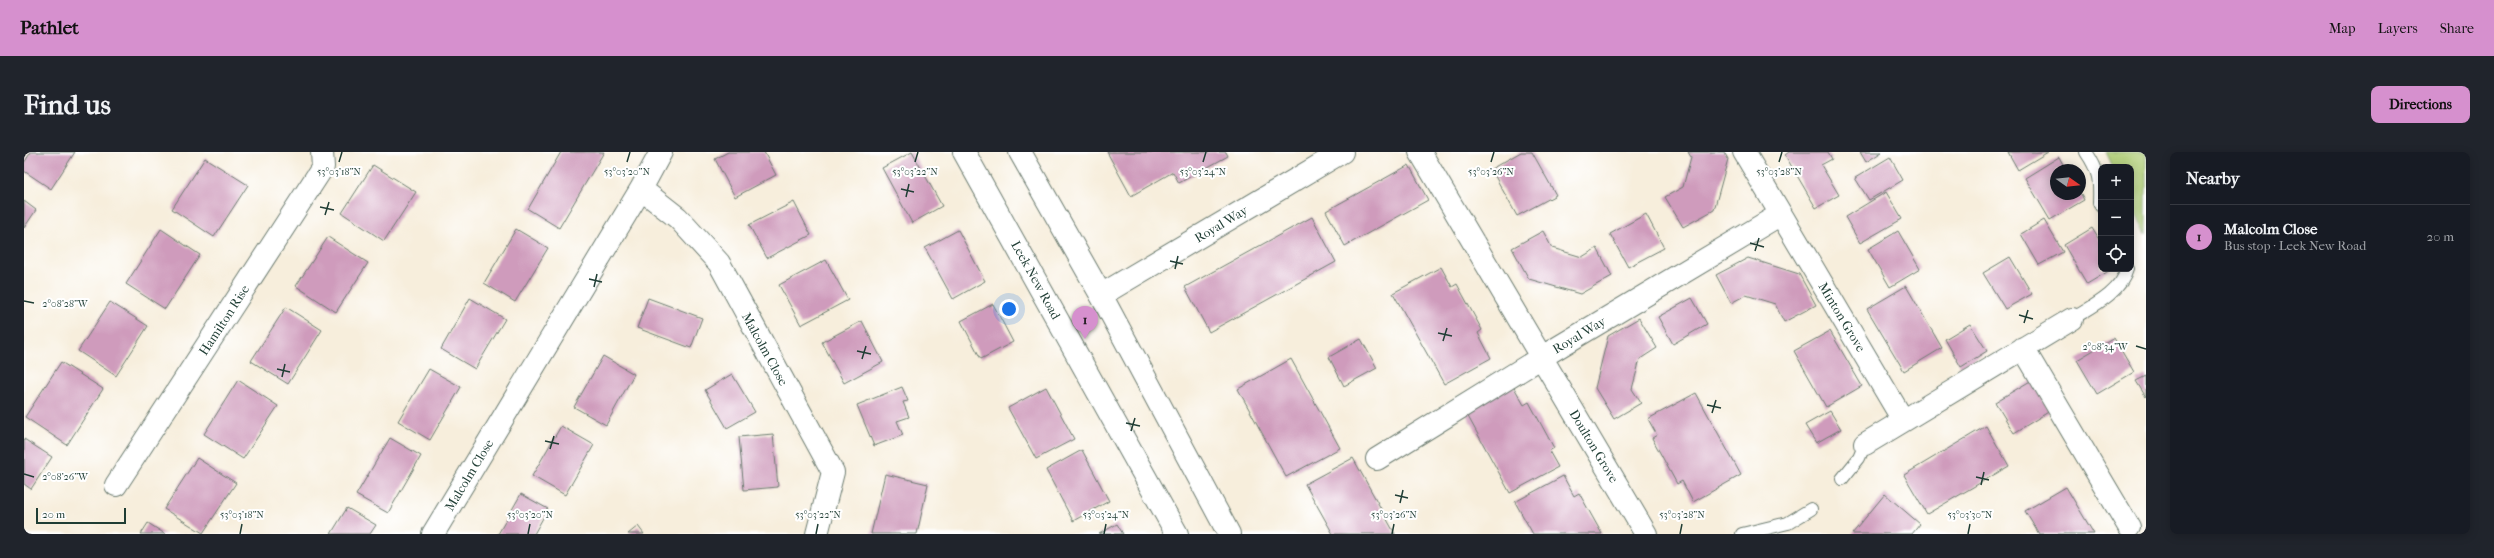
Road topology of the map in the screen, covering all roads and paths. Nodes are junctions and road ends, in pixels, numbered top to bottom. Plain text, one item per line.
1 (322, 152) edge
2 (661, 152) edge
3 (964, 152) edge
4 (1020, 152) edge
5 (1342, 152) edge
6 (1420, 152) edge
7 (1744, 152) edge
8 (2086, 152) edge
9 (641, 189) junction
10 (2099, 200) edge
11 (1781, 214) junction
12 (2125, 272) edge
13 (1101, 295) junction
14 (2072, 319) joint
15 (2023, 348) junction
16 (1542, 357) junction
17 (1903, 420) junction
18 (1865, 444) joint
19 (1377, 459) dead end
20 (1842, 480) dead end
21 (116, 485) dead end
22 (1811, 509) dead end
23 (2129, 527) dead end
24 (433, 534) edge
25 (817, 534) edge
26 (1177, 534) edge
27 (1229, 534) edge
28 (1646, 534) edge
29 (1742, 534) edge

1 - 21 main road, Hamilton Rise
2 - 9 main road, Malcolm Close
3 - 26 main road, Leek New Road
4 - 13 main road
5 - 13 main road, Royal Way
6 - 16 main road, Royal Way
7 - 11 main road, Minton Grove
8 - 10 lane
9 - 24 main road, Malcolm Close
9 - 25 main road, Malcolm Close
11 - 16 main road, Royal Way
11 - 17 main road, Minton Grove
12 - 14 lane
13 - 27 main road
14 - 15 main road
15 - 17 main road
15 - 23 main road
16 - 19 main road
16 - 28 main road, Doulton Grove
17 - 18 main road
18 - 20 lane
22 - 29 lane

